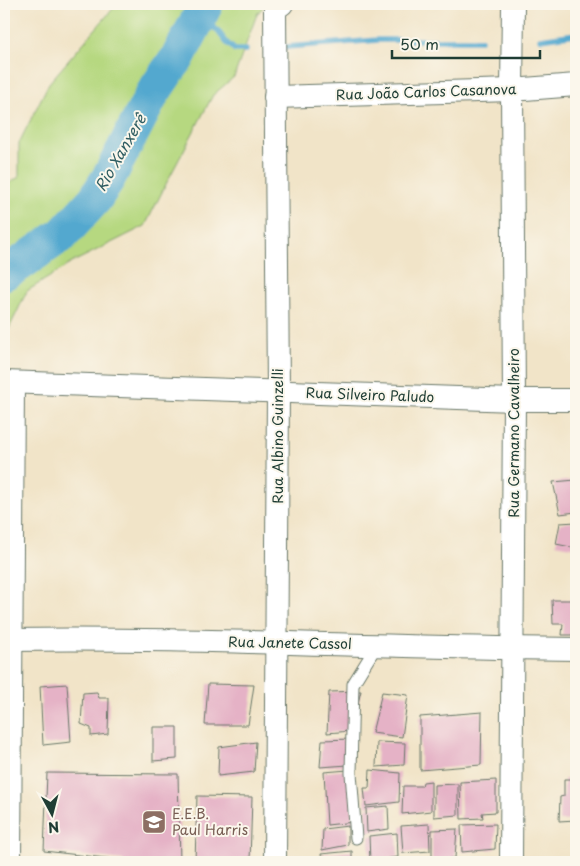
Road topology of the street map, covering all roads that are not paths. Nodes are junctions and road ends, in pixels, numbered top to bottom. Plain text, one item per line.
1 (513, 4) edge
2 (279, 6) edge
3 (576, 85) edge
4 (512, 90) junction
5 (275, 97) junction
6 (9, 383) edge
7 (278, 392) junction
8 (514, 400) junction
9 (576, 400) edge
10 (8, 640) edge
11 (277, 642) junction
12 (376, 645) junction
13 (513, 649) junction
14 (576, 649) edge
15 (356, 838) dead end
16 (10, 862) edge
17 (275, 862) edge
18 (511, 862) edge

1 - 4 street, Rua Germano Cavalheiro
2 - 5 street, Rua Albino Guinzelli
3 - 4 street, Rua João Carlos Casanova
4 - 5 street, Rua João Carlos Casanova
4 - 8 street, Rua Germano Cavalheiro
5 - 7 street, Rua Albino Guinzelli
6 - 7 street, Rua Silveiro Paludo
6 - 10 street
7 - 8 street, Rua Silveiro Paludo
7 - 11 street, Rua Albino Guinzelli
8 - 9 street, Rua Silveiro Paludo
8 - 13 street, Rua Germano Cavalheiro
10 - 11 street, Rua Janete Cassol
10 - 16 street
11 - 12 street, Rua Janete Cassol
11 - 17 street, Rua Albino Guinzelli
12 - 13 street, Rua Janete Cassol
12 - 15 lane
13 - 14 street, Rua Janete Cassol
13 - 18 street, Rua Germano Cavalheiro

